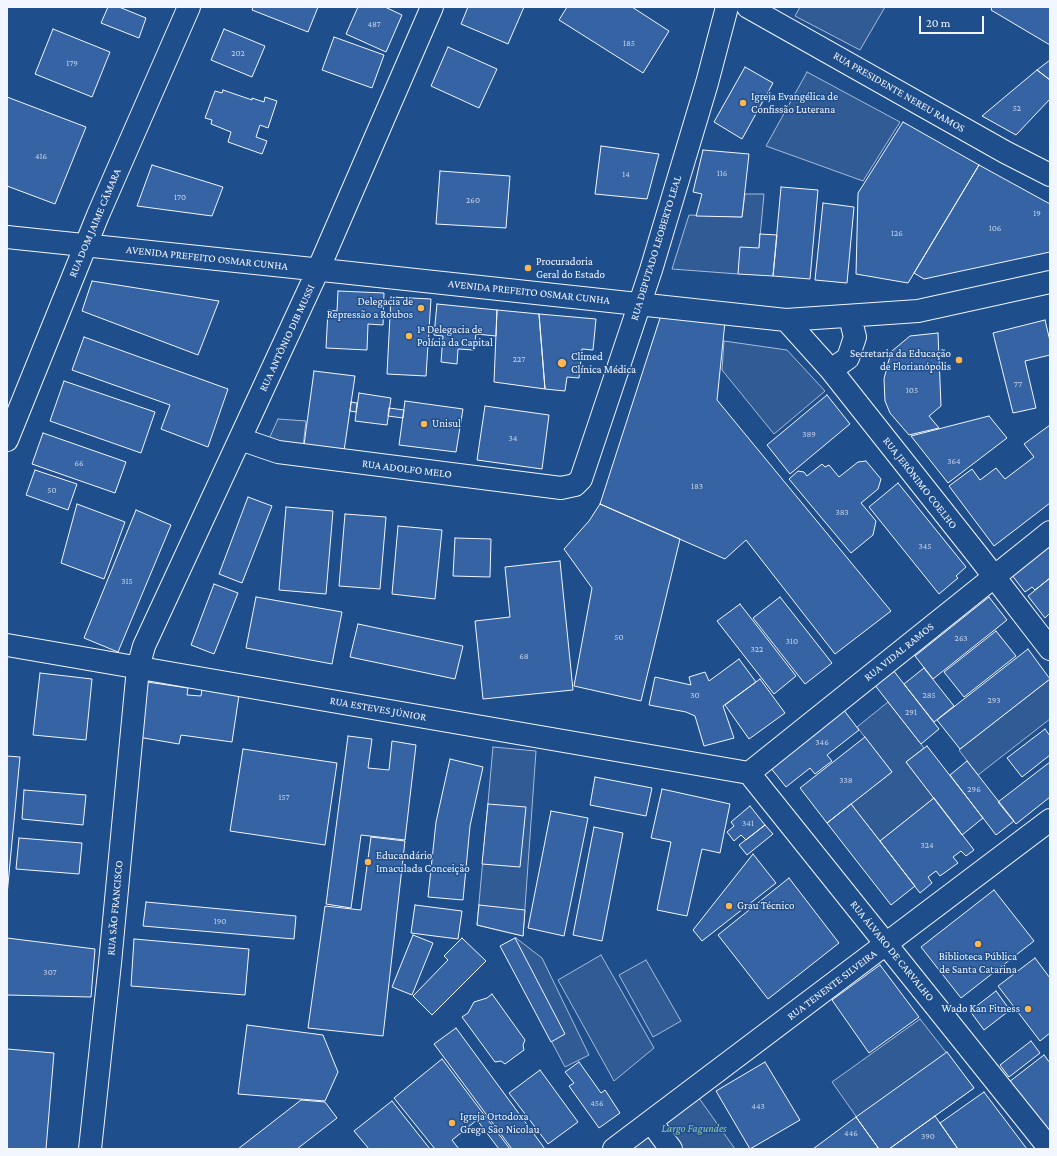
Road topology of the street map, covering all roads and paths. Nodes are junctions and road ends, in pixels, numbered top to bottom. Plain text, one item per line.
1 (189, 7) edge
2 (432, 7) edge
3 (727, 7) edge
4 (748, 7) edge
5 (1050, 175) edge
6 (7, 238) edge
7 (85, 246) junction
8 (318, 270) junction
9 (1050, 282) edge
10 (639, 304) junction
11 (850, 316) junction
12 (786, 320) junction
13 (830, 370) junction
14 (240, 439) junction
15 (7, 440) edge
16 (575, 485) joint
17 (1050, 532) edge
18 (994, 577) junction
19 (7, 645) edge
20 (1050, 649) edge
21 (138, 668) junction
22 (749, 773) junction
23 (1050, 820) edge
24 (886, 944) junction
25 (651, 1122) junction
26 (90, 1149) edge
27 (614, 1149) edge
28 (671, 1149) edge
29 (1050, 1149) edge

1 - 7 street, RUA DOM JAIME CÂMARA
2 - 8 street, RUA ANTÔNIO DIB MUSSI
3 - 10 street, RUA DEPUTADO LEOBERTO LEAL
4 - 5 street, RUA PRESIDENTE NEREU RAMOS
6 - 7 street, AVENIDA PREFEITO OSMAR CUNHA
7 - 8 street, AVENIDA PREFEITO OSMAR CUNHA
7 - 15 street, RUA DOM JAIME CÂMARA
8 - 10 street, AVENIDA PREFEITO OSMAR CUNHA
8 - 14 street, RUA ANTÔNIO DIB MUSSI
9 - 11 street, AVENIDA PREFEITO OSMAR CUNHA
10 - 12 street, AVENIDA PREFEITO OSMAR CUNHA
10 - 16 street, RUA DEPUTADO LEOBERTO LEAL
11 - 12 street, AVENIDA PREFEITO OSMAR CUNHA
11 - 13 street
12 - 13 street, RUA JERÔNIMO COELHO
13 - 18 street, RUA JERÔNIMO COELHO
14 - 16 street, RUA ADOLFO MELO
14 - 21 street, RUA ANTÔNIO DIB MUSSI
17 - 18 street, RUA VIDAL RAMOS
18 - 20 street, RUA JERÔNIMO COELHO
18 - 22 street, RUA VIDAL RAMOS
19 - 21 street, RUA ESTEVES JÚNIOR
21 - 22 street, RUA ESTEVES JÚNIOR
21 - 26 street, RUA SÃO FRANCISCO
22 - 24 street, RUA ÁLVARO DE CARVALHO
23 - 24 street, RUA TENENTE SILVEIRA
24 - 25 street, RUA TENENTE SILVEIRA
24 - 29 street, RUA ÁLVARO DE CARVALHO
25 - 27 street, RUA TENENTE SILVEIRA
25 - 28 street

